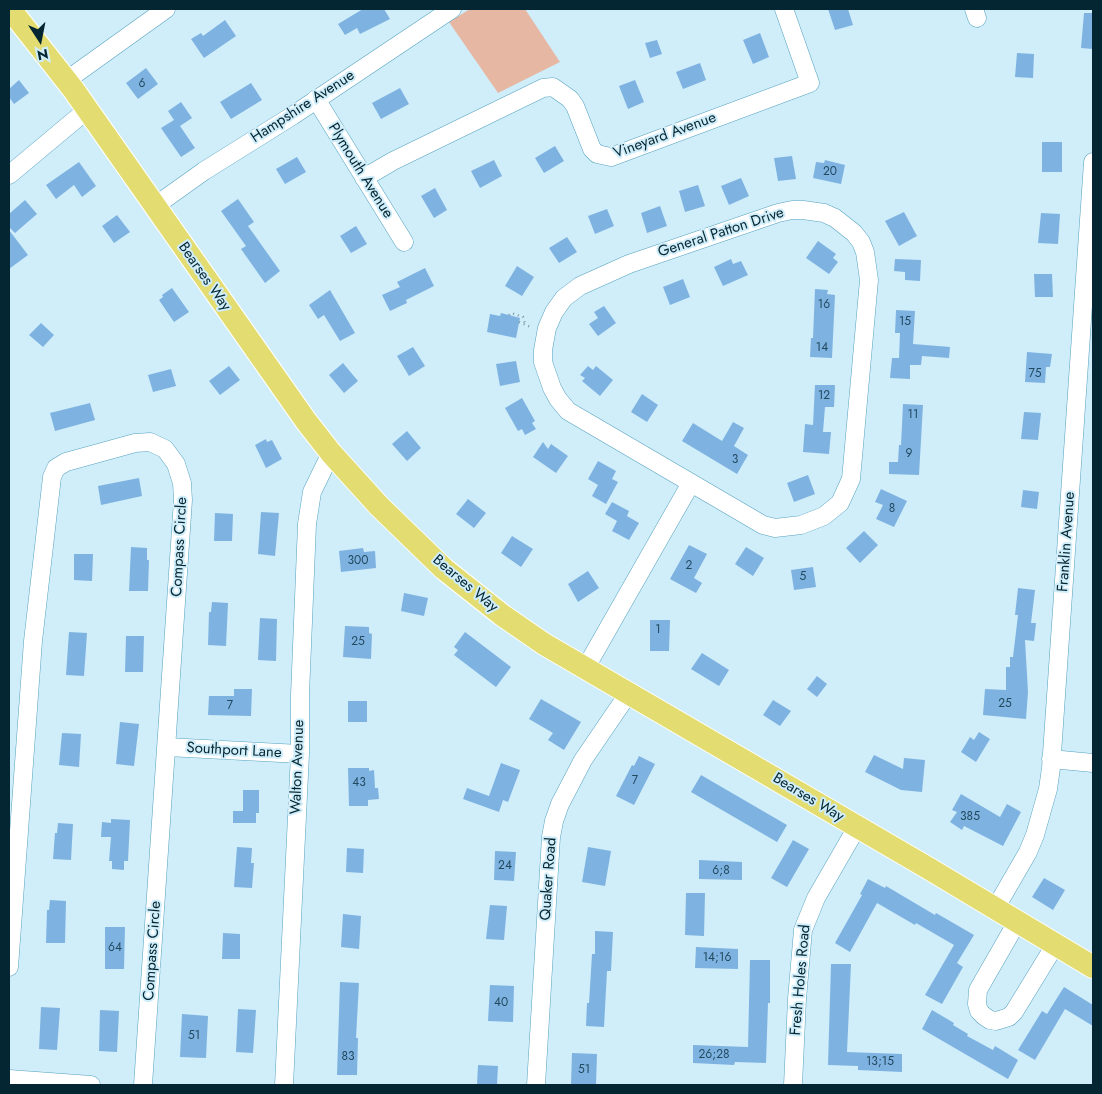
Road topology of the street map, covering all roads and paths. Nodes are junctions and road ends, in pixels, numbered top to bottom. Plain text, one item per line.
1 (10, 9) edge
2 (166, 9) edge
3 (452, 9) edge
4 (784, 9) edge
5 (67, 80) junction
6 (316, 99) junction
7 (88, 109) junction
8 (1093, 162) edge
9 (9, 175) edge
10 (364, 178) junction
11 (155, 206) junction
12 (404, 242) dead end
13 (509, 315) dead end
14 (519, 322) dead end
15 (525, 324) junction
16 (531, 326) dead end
17 (331, 453) junction
18 (691, 483) junction
19 (585, 669) junction
20 (628, 694) junction
21 (167, 747) junction
22 (300, 754) junction
23 (1051, 759) junction
24 (1093, 763) edge
25 (857, 827) junction
26 (995, 909) junction
27 (1017, 922) junction
28 (1055, 945) junction
29 (9, 967) edge
30 (1093, 967) edge
31 (9, 1079) edge
32 (91, 1085) edge
33 (143, 1085) edge
34 (284, 1085) edge
35 (536, 1085) edge
36 (794, 1085) edge

1 - 5 main road, Bearses Way
2 - 5 street
3 - 6 street, Hampshire Avenue
4 - 10 street, Vineyard Avenue
5 - 7 main road, Bearses Way
6 - 10 street, Plymouth Avenue
6 - 11 street, Hampshire Avenue
7 - 9 street
7 - 11 main road, Bearses Way
8 - 23 street, Franklin Avenue
10 - 12 street, Plymouth Avenue
11 - 17 main road, Bearses Way
13 - 15 path
14 - 15 path
15 - 16 path
17 - 19 main road, Bearses Way
17 - 22 street, Walton Avenue
18 - 18 street, General Patton Drive
18 - 19 street
19 - 20 main road, Bearses Way
20 - 25 main road, Bearses Way
20 - 35 street, Quaker Road
21 - 22 street, Southport Lane
21 - 29 street, Compass Circle
21 - 33 street, Compass Circle
22 - 34 street, Walton Avenue
23 - 24 street
23 - 26 street, Franklin Avenue
25 - 26 main road, Bearses Way
25 - 36 street, Fresh Holes Road
26 - 27 main road, Bearses Way
27 - 28 main road, Bearses Way
27 - 28 street
28 - 30 main road, Bearses Way
31 - 32 street

